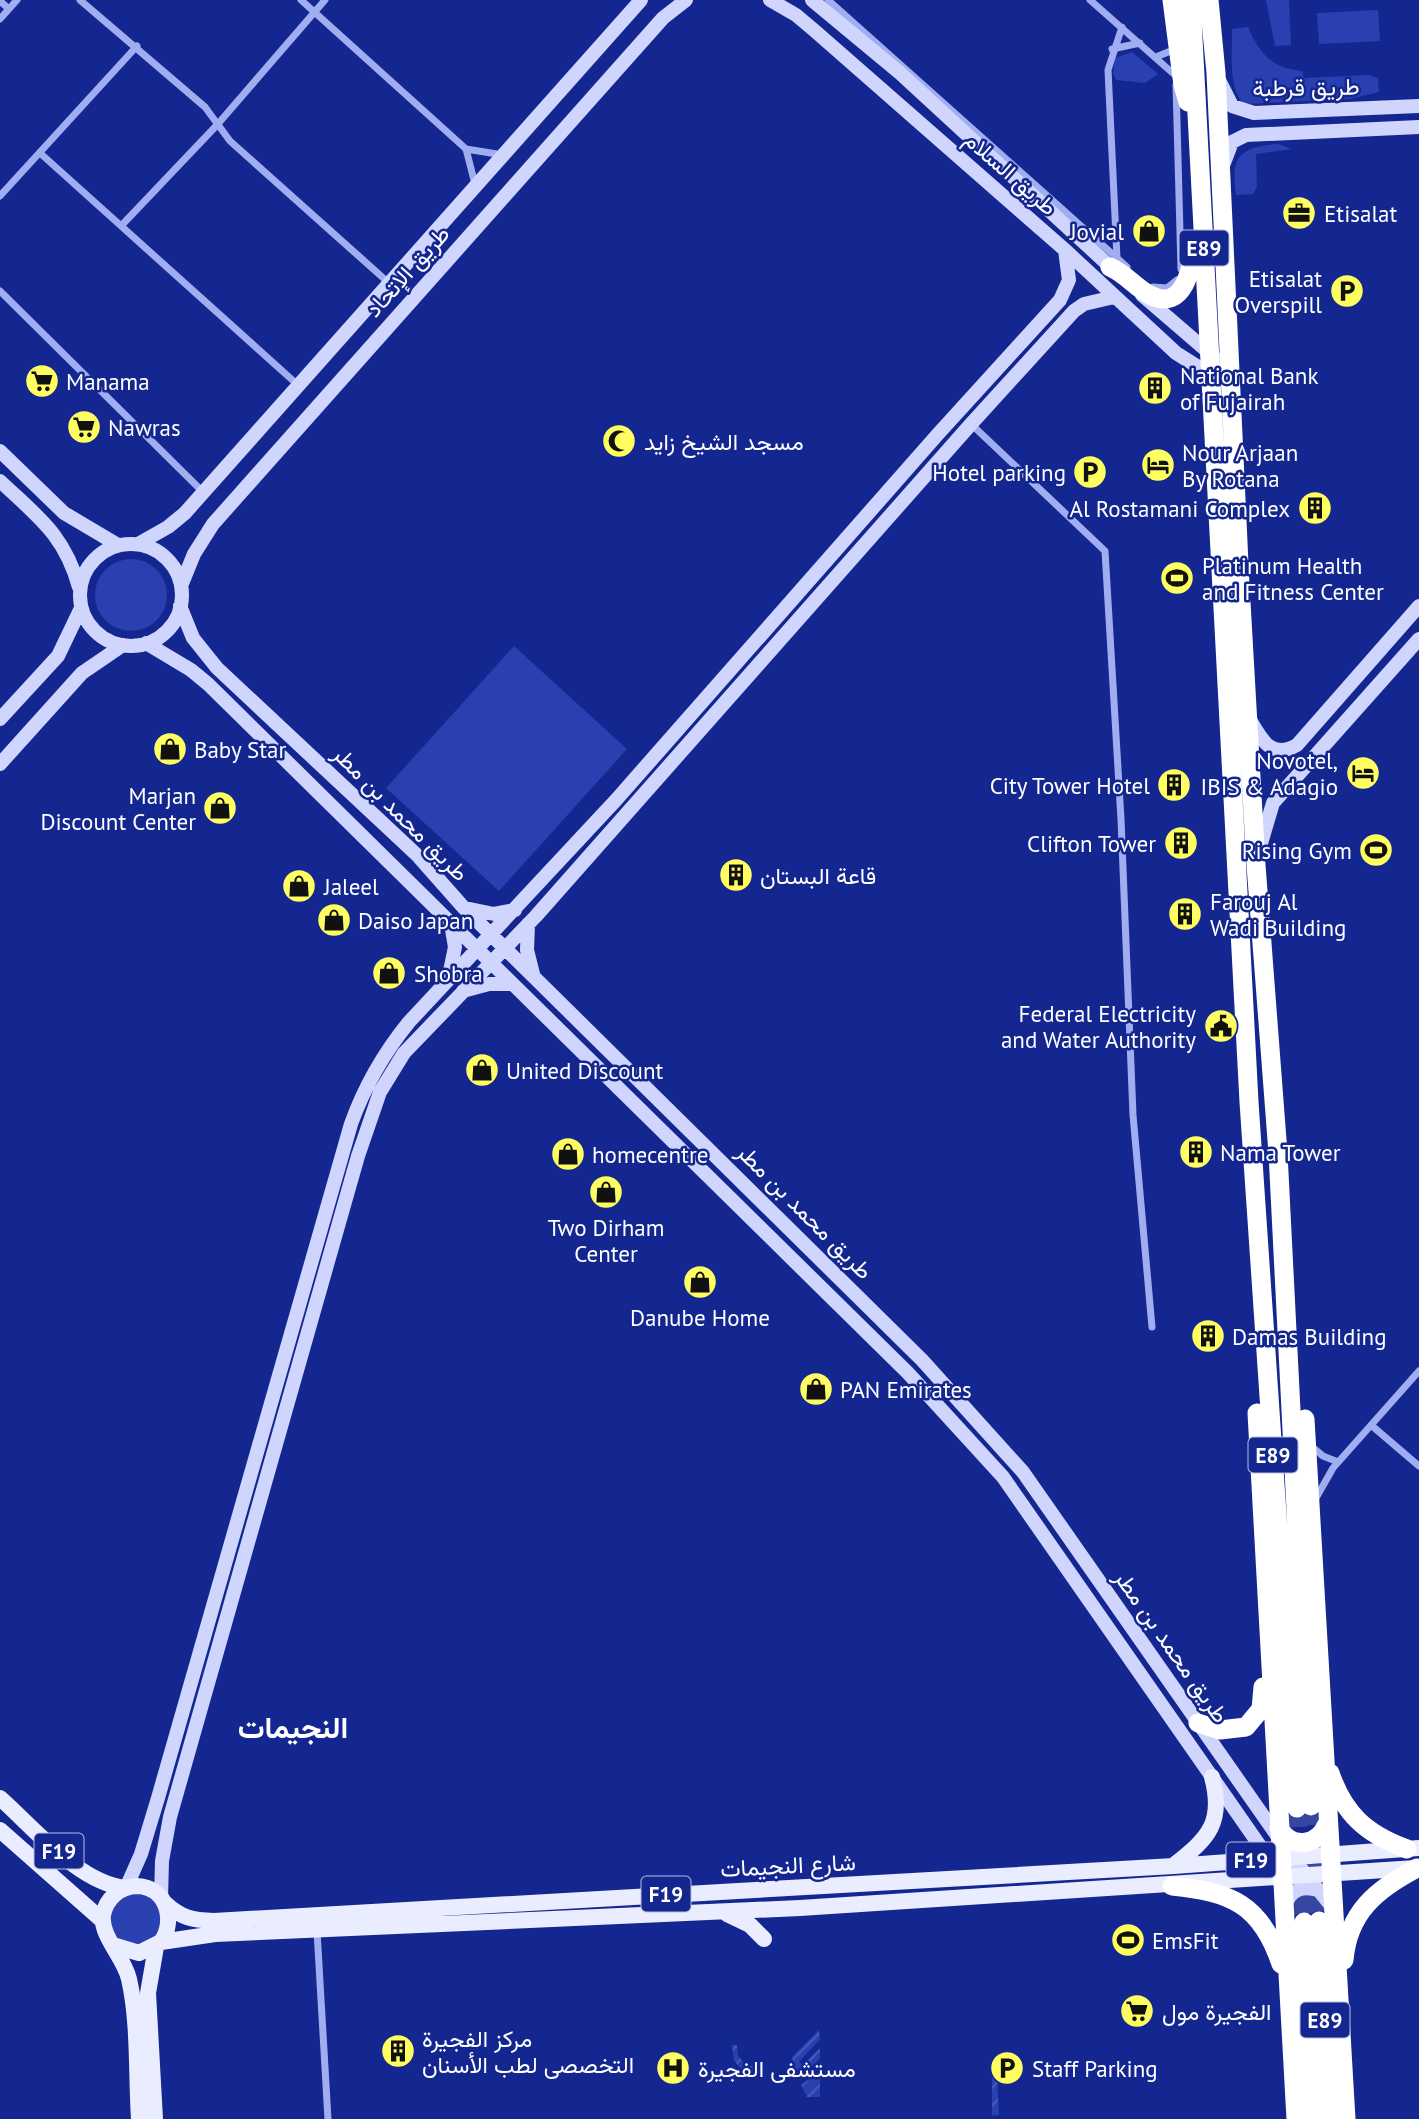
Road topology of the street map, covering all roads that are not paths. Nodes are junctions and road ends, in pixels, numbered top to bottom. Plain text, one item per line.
1 (17, 0) edge
2 (80, 0) edge
3 (301, 0) edge
4 (325, 0) edge
5 (641, 0) edge
6 (686, 0) edge
7 (770, 0) edge
8 (812, 0) edge
9 (828, 0) edge
10 (1090, 0) edge
11 (1172, 0) edge
12 (1191, 0) edge
13 (1209, 0) edge
14 (1222, 0) edge
15 (0, 1) edge
16 (838, 4) edge
17 (9, 9) junction
18 (314, 12) junction
19 (0, 19) edge
20 (1122, 27) junction
21 (1140, 43) junction
22 (137, 46) junction
23 (1178, 48) junction
24 (1112, 49) junction
25 (1156, 57) junction
26 (1216, 73) junction
27 (1180, 81) junction
28 (1419, 106) edge
29 (1337, 111) junction
30 (1197, 114) junction
31 (217, 125) junction
32 (1419, 127) edge
33 (965, 128) junction
34 (1338, 132) junction
35 (1199, 142) junction
36 (466, 149) junction
37 (40, 153) junction
38 (504, 156) junction
39 (1210, 174) junction
40 (475, 186) junction
41 (0, 196) edge
42 (121, 226) junction
43 (1065, 250) junction
44 (1114, 263) junction
45 (390, 284) junction
46 (0, 291) edge
47 (1114, 297) junction
48 (1012, 355) junction
49 (1222, 359) junction
50 (1020, 369) junction
51 (299, 386) junction
52 (1212, 392) junction
53 (971, 424) junction
54 (0, 451) edge
55 (0, 481) edge
56 (203, 492) junction
57 (863, 521) junction
58 (1237, 531) junction
59 (871, 539) junction
60 (138, 544) junction
61 (118, 545) junction
62 (181, 586) junction
63 (80, 589) junction
64 (180, 606) junction
65 (1419, 606) edge
66 (81, 608) junction
67 (759, 639) junction
68 (1419, 639) edge
69 (146, 643) junction
70 (123, 645) junction
71 (762, 661) junction
72 (1, 714) edge
73 (1247, 715) junction
74 (1321, 721) junction
75 (1329, 740) junction
76 (0, 764) edge
77 (613, 804) junction
78 (619, 821) junction
79 (1256, 865) junction
80 (464, 908) junction
81 (515, 910) junction
82 (450, 923) junction
83 (528, 924) junction
84 (491, 934) junction
85 (505, 947) junction
86 (475, 949) junction
87 (490, 962) junction
88 (534, 977) junction
89 (447, 980) junction
90 (511, 984) junction
91 (459, 993) junction
92 (1249, 1102) junction
93 (1278, 1153) junction
94 (1152, 1327) dead end
95 (1419, 1371) edge
96 (1371, 1425) junction
97 (1306, 1438) junction
98 (1338, 1462) junction
99 (1419, 1466) edge
100 (1310, 1516) junction
101 (1269, 1634) junction
102 (1198, 1723) junction
103 (1323, 1754) junction
104 (1212, 1777) junction
105 (0, 1798) edge
106 (1326, 1824) junction
107 (0, 1830) edge
108 (1279, 1833) junction
109 (1416, 1858) edge
110 (1281, 1863) junction
111 (1174, 1866) junction
112 (1326, 1873) junction
113 (1172, 1886) junction
114 (126, 1888) junction
115 (163, 1900) junction
116 (722, 1912) junction
117 (1283, 1912) junction
118 (1319, 1916) junction
119 (103, 1921) junction
120 (317, 1929) junction
121 (764, 1939) dead end
122 (159, 1944) junction
123 (116, 1946) junction
124 (1287, 1983) junction
125 (1340, 2020) junction
126 (139, 2119) edge
127 (155, 2119) edge
128 (328, 2119) edge
129 (1296, 2119) edge
130 (1314, 2119) edge
131 (1331, 2119) edge
132 (1346, 2119) edge

1 - 17 street
2 - 22 street
3 - 18 street
4 - 18 street
5 - 38 street, طريق اﻹتحاد
6 - 62 street, طريق اﻹتحاد
7 - 43 street, طريق السلام
8 - 33 street, طريق السلام
9 - 16 street
10 - 20 street
11 - 23 highway
12 - 30 highway
13 - 26 highway
14 - 26 highway
15 - 17 street
16 - 33 street
17 - 19 street
18 - 31 street
18 - 36 street
20 - 21 street
20 - 24 street
21 - 24 street
21 - 25 street
22 - 31 street
22 - 37 street
23 - 25 street
23 - 27 highway
24 - 44 street
25 - 27 street
26 - 29 street, طريق قرطبة
26 - 39 highway
27 - 30 highway
27 - 44 street
28 - 29 street, طريق قرطبة
29 - 34 street
30 - 35 highway
31 - 42 street
31 - 45 street
32 - 34 street, طريق قرطبة
33 - 44 street, طريق السلام
34 - 39 street, طريق قرطبة
35 - 39 highway
35 - 44 highway
36 - 38 street
36 - 40 street
37 - 41 street
37 - 42 street
38 - 40 street, طريق اﻹتحاد
39 - 49 highway
40 - 45 street, طريق اﻹتحاد
42 - 51 street
43 - 47 street, طريق السلام
43 - 48 street
44 - 49 street, طريق السلام
45 - 51 street, طريق اﻹتحاد
46 - 56 street
47 - 49 street, طريق السلام
47 - 50 street
48 - 50 street
48 - 57 street
49 - 52 highway, E89
49 - 58 highway, E89
50 - 53 street
51 - 56 street, طريق اﻹتحاد
52 - 58 highway
52 - 92 highway, E89
53 - 59 street
53 - 94 street
54 - 61 street
55 - 63 street
56 - 60 street, طريق اﻹتحاد
57 - 59 street
57 - 67 street
58 - 73 highway, E89
59 - 71 street
60 - 61 street
60 - 62 street
61 - 63 street
62 - 64 street
63 - 66 street
64 - 69 street
64 - 80 street, طريق محمد بن مطر
65 - 74 street
66 - 70 street
66 - 72 street
67 - 71 street
67 - 77 street
68 - 75 street
69 - 70 street
69 - 82 street, طريق محمد بن مطر
70 - 76 street
71 - 78 street
73 - 74 street
73 - 79 highway, E89
74 - 75 street
75 - 79 street
77 - 78 street
77 - 81 street
78 - 83 street
79 - 93 highway, E89
80 - 81 street
80 - 84 street, طريق محمد بن مطر
81 - 84 street
82 - 86 street, طريق محمد بن مطر
82 - 89 street
83 - 85 street
83 - 88 street
84 - 85 street, طريق محمد بن مطر
84 - 86 street
85 - 87 street
85 - 88 street, طريق محمد بن مطر
86 - 87 street, طريق محمد بن مطر
86 - 89 street
87 - 90 street, طريق محمد بن مطر
87 - 91 street
88 - 102 street, طريق محمد بن مطر
89 - 114 street
90 - 91 street
90 - 104 street, طريق محمد بن مطر
91 - 115 street
92 - 93 highway, E89
92 - 101 highway
93 - 97 highway
95 - 96 street
96 - 98 street
96 - 99 street
97 - 98 street
97 - 100 highway
98 - 100 street
100 - 103 highway
101 - 102 highway
101 - 108 highway
102 - 108 street, طريق محمد بن مطر
103 - 106 highway
103 - 109 highway
104 - 110 street, طريق محمد بن مطر
104 - 111 main road
105 - 114 main road, F19
106 - 108 highway
106 - 112 highway
107 - 119 main road, F19
108 - 110 highway
109 - 112 main road, شارع النجيمات / F19
109 - 125 highway
110 - 111 main road, شارع النجيمات / F19
110 - 112 main road, شارع النجيمات / F19
110 - 112 main road, شارع النجيمات / F19
110 - 113 main road, شارع النجيمات / F19
110 - 117 highway
111 - 115 main road, شارع النجيمات / F19
112 - 117 street
112 - 118 highway
113 - 116 main road, شارع النجيمات / F19
113 - 124 highway
114 - 115 main road, F19
114 - 119 main road
115 - 122 main road
116 - 120 main road, شارع النجيمات / F19
116 - 121 main road
117 - 124 highway
118 - 125 highway
118 - 130 highway, E89
118 - 131 highway, E89
119 - 123 main road, F19
120 - 122 main road, شارع النجيمات / F19
120 - 128 street
122 - 123 main road, F19
122 - 127 main road
123 - 126 main road
124 - 129 highway
125 - 132 highway

